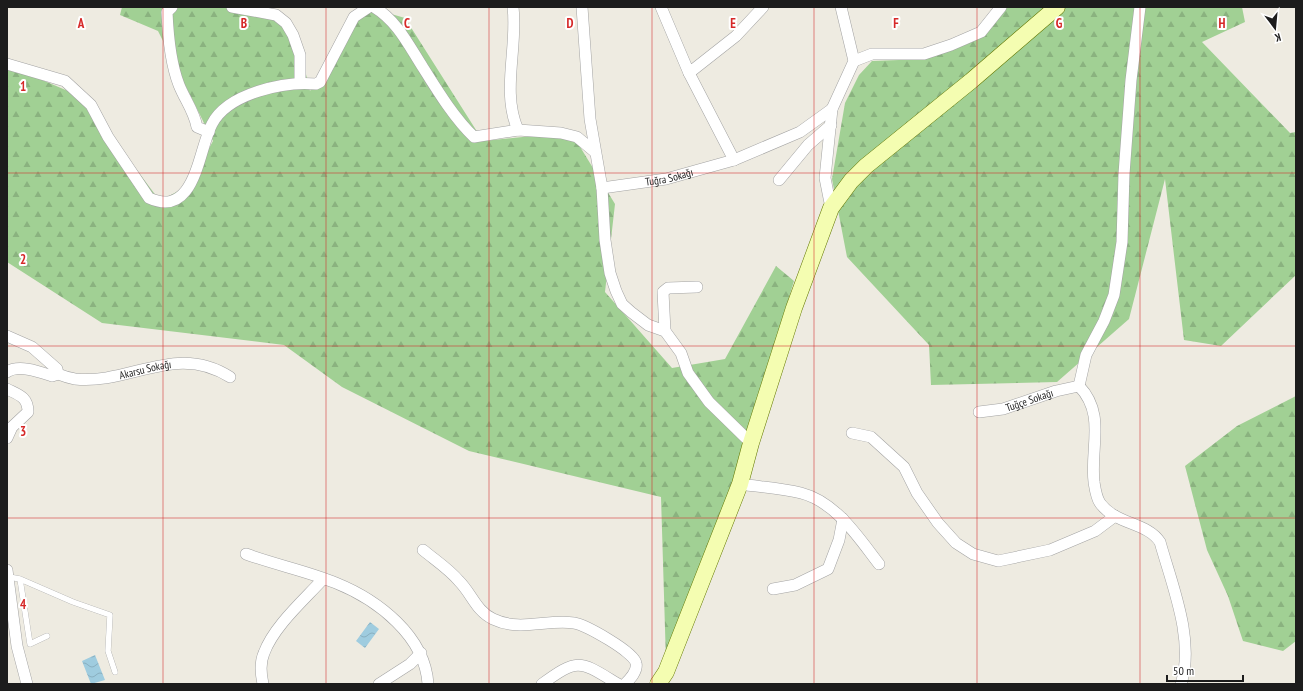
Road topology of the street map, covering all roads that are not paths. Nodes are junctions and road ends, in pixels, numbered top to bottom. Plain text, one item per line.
1 (172, 7) edge
2 (232, 7) edge
3 (374, 7) edge
4 (513, 7) edge
5 (582, 7) edge
6 (661, 7) edge
7 (762, 7) edge
8 (841, 7) edge
9 (1001, 7) edge
10 (1057, 7) edge
11 (1140, 7) edge
12 (365, 8) edge
13 (854, 61) junction
14 (7, 64) edge
15 (689, 73) junction
16 (300, 83) junction
17 (832, 109) junction
18 (830, 125) junction
19 (518, 130) junction
20 (209, 132) junction
21 (595, 152) junction
22 (734, 160) junction
23 (779, 180) dead end
24 (602, 188) junction
25 (831, 208) junction
26 (697, 287) dead end
27 (665, 331) junction
28 (7, 336) edge
29 (7, 372) edge
30 (58, 374) junction
31 (230, 377) dead end
32 (1079, 386) junction
33 (7, 389) edge
34 (979, 412) dead end
35 (852, 433) dead end
36 (7, 438) edge
37 (751, 443) junction
38 (740, 484) junction
39 (1115, 516) junction
40 (843, 519) junction
41 (423, 550) dead end
42 (246, 554) dead end
43 (879, 564) dead end
44 (8, 573) edge
45 (20, 579) junction
46 (323, 579) junction
47 (773, 589) dead end
48 (47, 636) dead end
49 (421, 653) junction
50 (116, 672) dead end
51 (662, 683) edge
52 (27, 684) edge
53 (263, 684) edge
54 (380, 684) edge
55 (428, 684) edge
56 (542, 684) edge
57 (618, 684) edge
58 (626, 684) edge
59 (1181, 684) edge

1 - 20 street
2 - 16 street
3 - 19 street
4 - 19 street
5 - 21 street
6 - 15 street
7 - 15 street
8 - 13 street
9 - 13 street
10 - 25 street
11 - 32 street
12 - 16 street
13 - 17 street
14 - 20 street
15 - 22 street
16 - 20 street
17 - 18 street
17 - 22 street, Tuğra Sokağı
18 - 23 street
18 - 25 street
19 - 21 street
21 - 24 street
22 - 24 street, Tuğra Sokağı
24 - 27 street
25 - 37 street
26 - 27 street
27 - 37 street
28 - 30 street
29 - 30 street, Akarsu Sokağı
30 - 31 street, Akarsu Sokağı
32 - 34 street, Tuğçe Sokağı
32 - 39 street
33 - 36 street
35 - 39 street
37 - 38 street
38 - 40 street
38 - 51 street
39 - 59 street
40 - 43 street
40 - 47 street
41 - 58 street
42 - 46 street
44 - 45 lane
44 - 52 street
45 - 48 lane
45 - 50 lane
46 - 49 street
46 - 53 street
49 - 54 street
49 - 55 street
56 - 57 street

